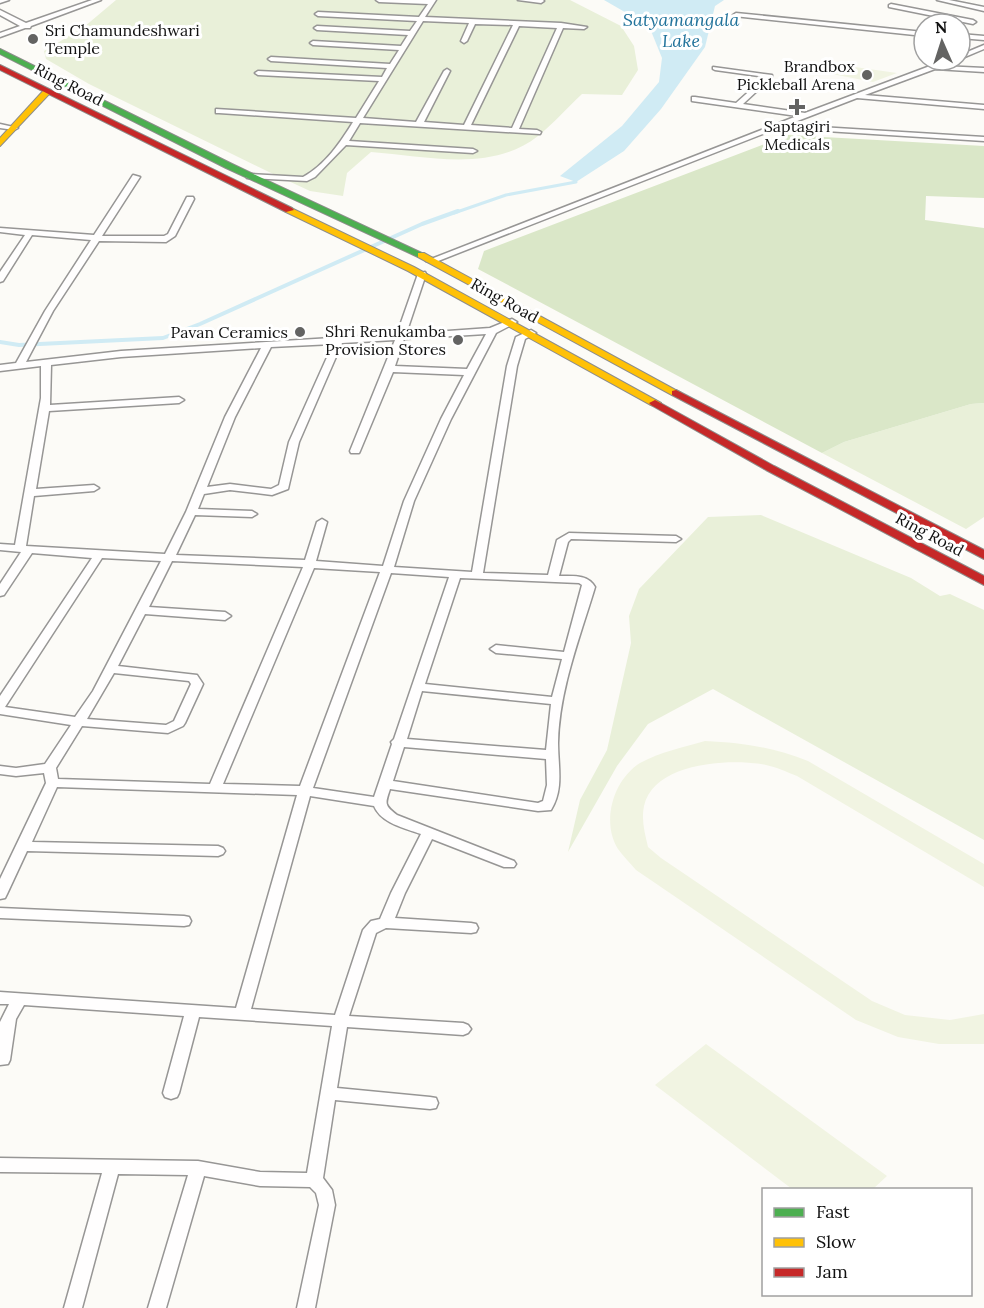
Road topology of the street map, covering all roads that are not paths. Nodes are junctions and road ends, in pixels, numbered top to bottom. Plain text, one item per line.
1 (6, 0) edge
2 (98, 0) edge
3 (379, 0) edge
4 (521, 0) edge
5 (540, 0) edge
6 (940, 0) edge
7 (0, 1) edge
8 (432, 1) edge
9 (891, 6) dead end
10 (984, 9) edge
11 (0, 12) edge
12 (318, 14) dead end
13 (984, 14) edge
14 (736, 15) dead end
15 (421, 18) junction
16 (473, 21) junction
17 (518, 23) junction
18 (561, 25) junction
19 (584, 27) dead end
20 (28, 28) junction
21 (317, 28) dead end
22 (412, 33) junction
23 (912, 33) edge
24 (0, 36) edge
25 (464, 41) dead end
26 (313, 43) dead end
27 (403, 48) junction
28 (0, 51) edge
29 (271, 59) dead end
30 (392, 66) junction
31 (0, 67) edge
32 (715, 68) dead end
33 (447, 71) dead end
34 (920, 72) edge
35 (258, 73) dead end
36 (384, 79) junction
37 (71, 86) junction
38 (47, 92) junction
39 (855, 97) junction
40 (695, 99) dead end
41 (738, 105) junction
42 (984, 107) edge
43 (219, 111) dead end
44 (806, 115) junction
45 (358, 120) junction
46 (419, 124) junction
47 (777, 126) junction
48 (7, 127) edge
49 (467, 127) junction
50 (514, 130) junction
51 (537, 132) dead end
52 (984, 139) edge
53 (0, 143) edge
54 (344, 143) junction
55 (473, 151) dead end
56 (250, 176) junction
57 (136, 177) dead end
58 (190, 199) dead end
59 (0, 230) edge
60 (29, 234) junction
61 (97, 238) junction
62 (430, 261) junction
63 (416, 271) junction
64 (0, 279) edge
65 (512, 322) junction
66 (492, 331) junction
67 (531, 333) junction
68 (400, 336) junction
69 (339, 340) junction
70 (268, 344) junction
71 (46, 362) junction
72 (20, 365) junction
73 (0, 368) edge
74 (389, 369) junction
75 (470, 372) junction
76 (179, 400) dead end
77 (45, 408) junction
78 (355, 451) dead end
79 (94, 488) dead end
80 (199, 491) junction
81 (30, 493) junction
82 (191, 512) junction
83 (252, 514) dead end
84 (322, 522) dead end
85 (676, 539) dead end
86 (0, 547) edge
87 (25, 549) junction
88 (99, 555) junction
89 (984, 555) edge
90 (169, 557) junction
91 (310, 564) junction
92 (386, 570) junction
93 (455, 575) junction
94 (477, 576) junction
95 (553, 579) junction
96 (984, 581) edge
97 (0, 593) edge
98 (141, 610) junction
99 (225, 616) dead end
100 (496, 649) dead end
101 (569, 656) junction
102 (111, 669) junction
103 (416, 687) junction
104 (557, 701) junction
105 (0, 705) edge
106 (0, 710) edge
107 (79, 722) junction
108 (397, 742) junction
109 (551, 755) junction
110 (49, 768) junction
111 (0, 770) edge
112 (53, 783) junction
113 (384, 784) junction
114 (215, 788) junction
115 (305, 791) junction
116 (379, 802) junction
117 (428, 833) junction
118 (23, 846) junction
119 (218, 851) dead end
120 (509, 864) dead end
121 (0, 894) edge
122 (0, 913) edge
123 (184, 921) dead end
124 (386, 923) junction
125 (471, 928) dead end
126 (0, 998) edge
127 (20, 999) junction
128 (193, 1012) junction
129 (242, 1015) junction
130 (340, 1021) junction
131 (462, 1029) dead end
132 (2, 1060) dead end
133 (171, 1093) dead end
134 (328, 1093) junction
135 (430, 1103) dead end
136 (0, 1165) edge
137 (111, 1167) junction
138 (198, 1168) junction
139 (314, 1180) junction
140 (73, 1308) edge
141 (157, 1308) edge
142 (306, 1308) edge

1 - 7 street
2 - 20 street
3 - 8 street
4 - 5 street
6 - 10 street
8 - 15 street
9 - 13 street
11 - 20 street
12 - 15 street
14 - 23 street
15 - 16 street
15 - 22 street
16 - 17 street
16 - 25 street
17 - 18 street
17 - 49 street
18 - 19 street
18 - 50 street
20 - 24 street
21 - 22 street
22 - 27 street
26 - 27 street
27 - 30 street
28 - 37 main road, Ring Road
29 - 30 street
30 - 36 street
31 - 38 main road, Ring Road
32 - 41 street
33 - 46 street
34 - 39 street
35 - 36 street
36 - 45 street
37 - 38 main road
37 - 56 main road, Ring Road
38 - 48 main road
38 - 63 main road, Ring Road
39 - 42 street
39 - 44 street
40 - 41 street
41 - 44 street
43 - 45 street
44 - 47 street
45 - 46 street
45 - 54 street
46 - 49 street
47 - 52 street
47 - 62 street
48 - 53 main road
49 - 50 street
50 - 51 street
54 - 55 street
54 - 56 street
56 - 62 main road, Ring Road
57 - 61 street
58 - 61 street
59 - 60 street
60 - 61 street
60 - 64 street
61 - 72 street
62 - 63 main road
62 - 89 main road, Ring Road
63 - 65 main road, Ring Road
63 - 68 street
65 - 66 street
65 - 67 main road, Ring Road
66 - 68 street
66 - 75 street
67 - 94 street
67 - 96 main road, Ring Road
68 - 69 street
68 - 74 street
69 - 70 street
69 - 80 street
70 - 71 street
70 - 80 street
71 - 72 street
71 - 77 street
72 - 73 street
74 - 75 street
74 - 78 street
75 - 92 street
76 - 77 street
77 - 81 street
79 - 81 street
80 - 82 street
81 - 87 street
82 - 83 street
82 - 90 street
84 - 91 street
85 - 95 street
86 - 87 street
87 - 88 street
87 - 97 street
88 - 90 street
88 - 105 street
90 - 91 street
90 - 98 street
91 - 92 street
91 - 114 street
92 - 93 street
92 - 115 street
93 - 94 street
93 - 103 street
94 - 95 street
95 - 101 street
98 - 99 street
98 - 102 street
100 - 101 street
101 - 104 street
102 - 107 street
102 - 107 street
103 - 104 street
103 - 108 street
104 - 109 street
106 - 107 street
107 - 110 street
108 - 109 street
108 - 113 street
109 - 113 street
110 - 111 street
110 - 112 street
112 - 114 street
112 - 118 street
113 - 116 street
114 - 115 street
115 - 116 street
115 - 129 street
116 - 117 street
117 - 120 street
117 - 124 street
118 - 119 street
118 - 121 street
122 - 123 street
124 - 125 street
124 - 130 street
126 - 127 street
127 - 128 street
127 - 132 street
128 - 129 street
128 - 133 street
129 - 130 street
130 - 131 street
130 - 134 street
134 - 135 street
134 - 139 street
136 - 137 street
137 - 138 street
137 - 140 street
138 - 139 street
138 - 141 street
139 - 142 street

